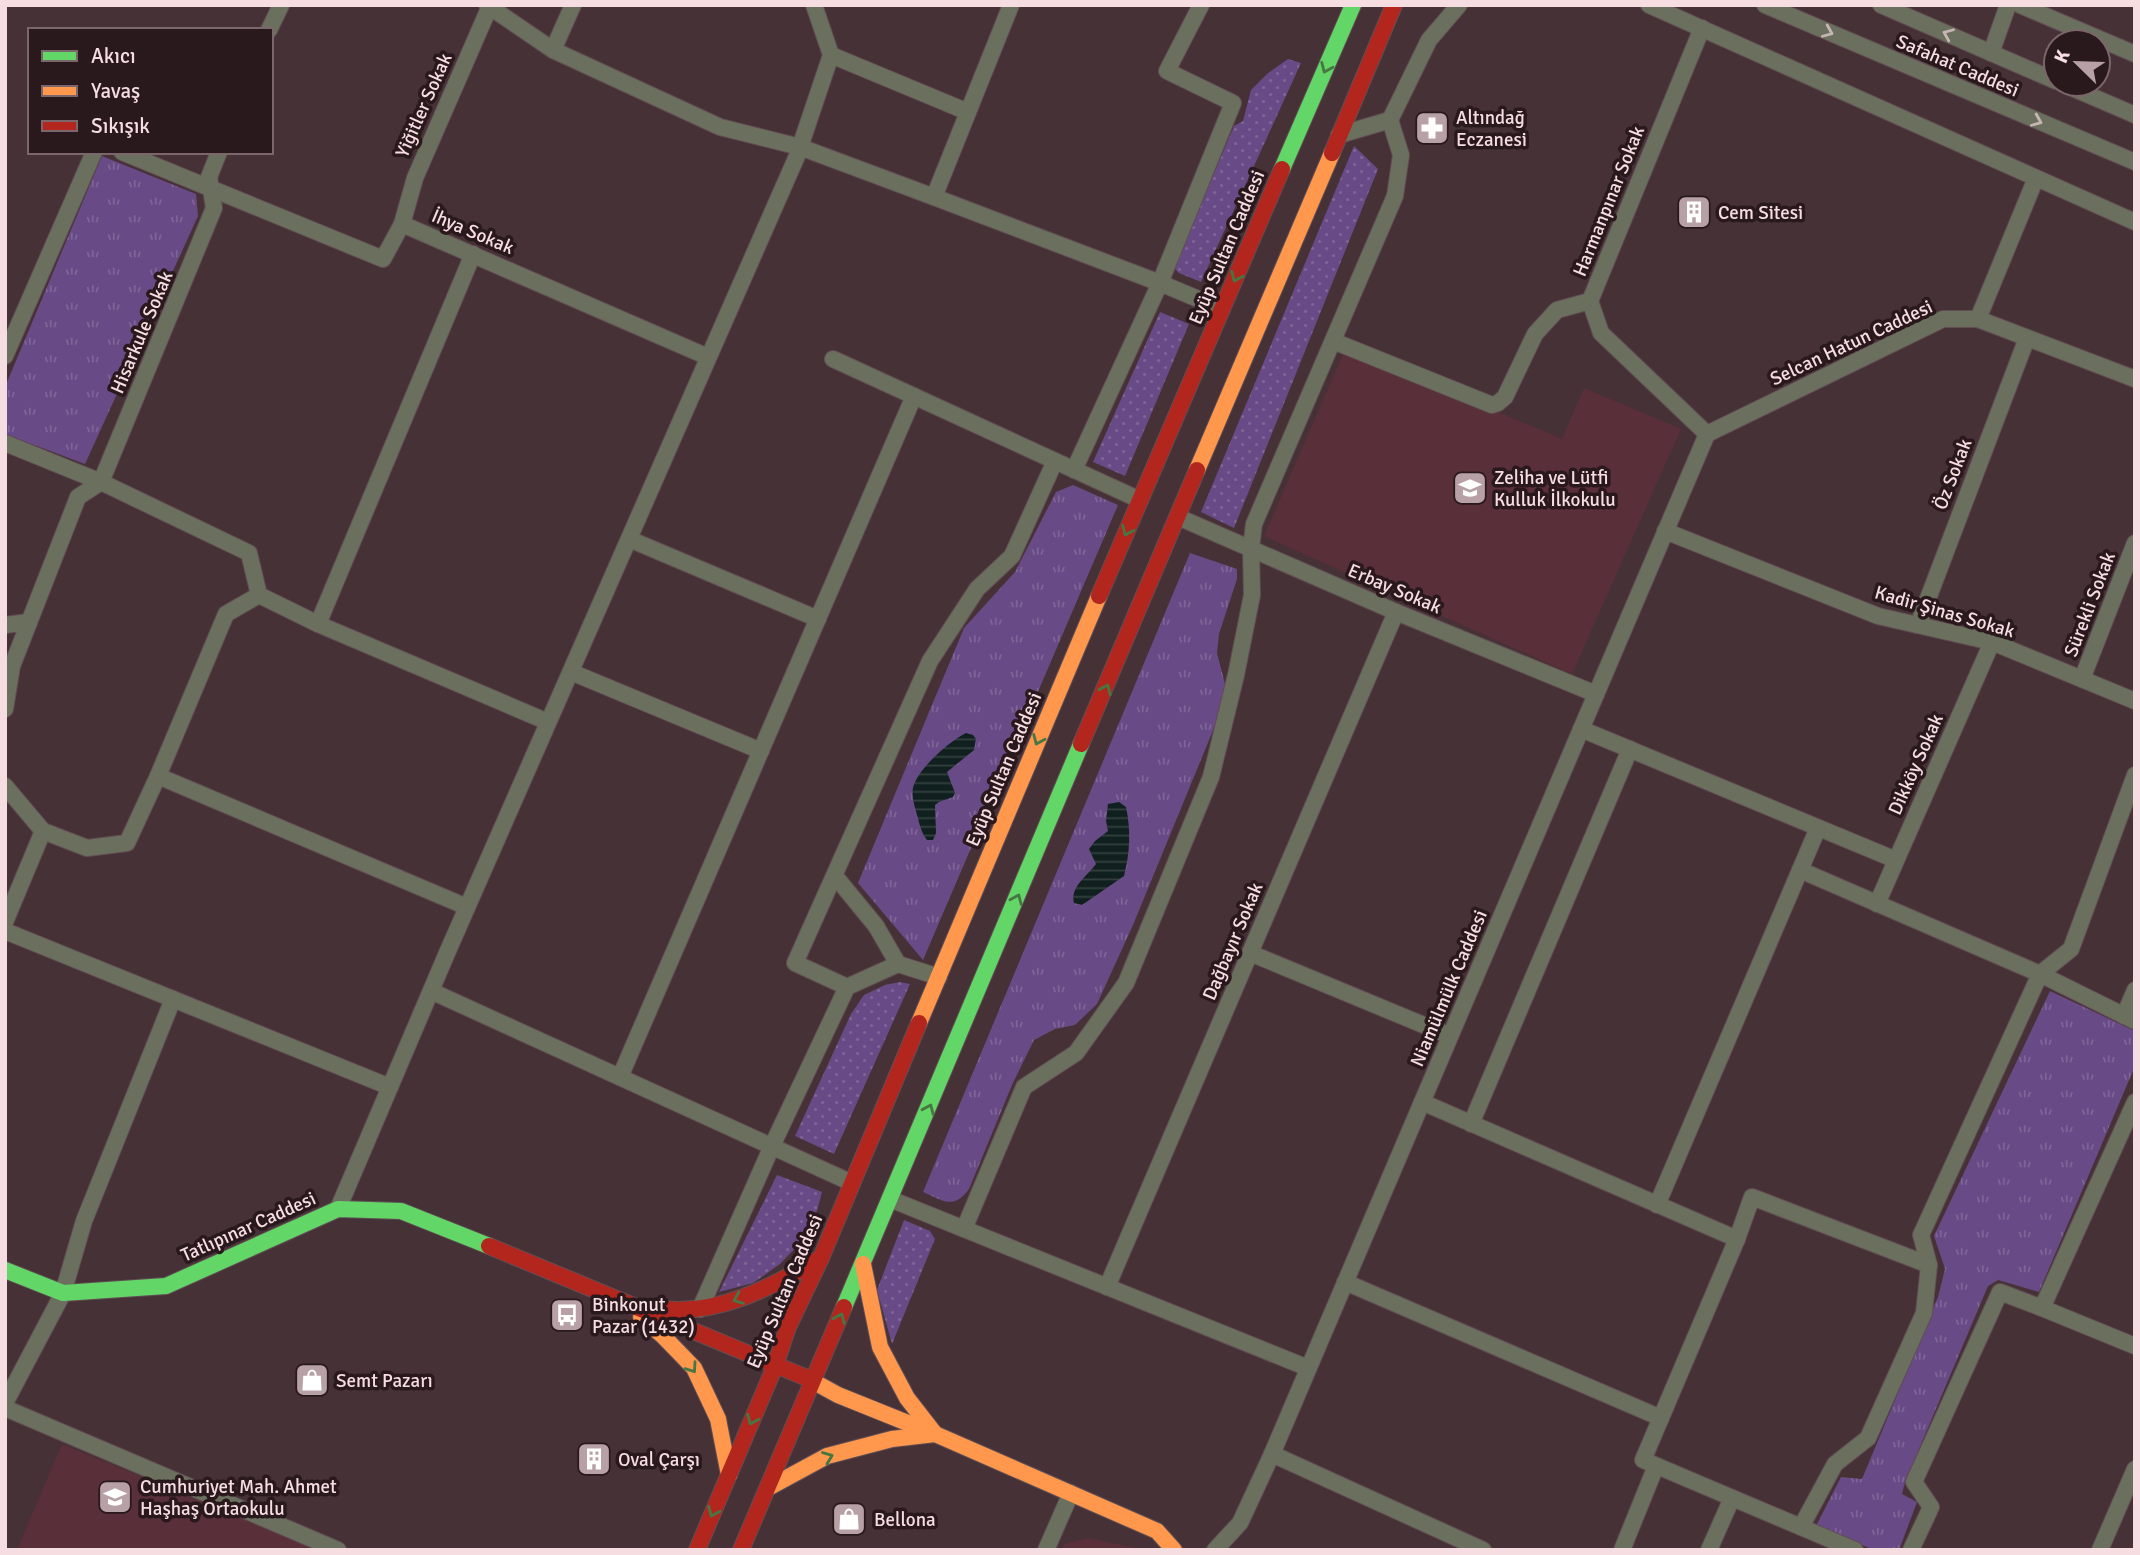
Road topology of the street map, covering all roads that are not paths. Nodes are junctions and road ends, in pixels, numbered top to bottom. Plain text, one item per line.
1 (281, 5) edge
2 (573, 5) edge
3 (814, 5) edge
4 (1011, 5) edge
5 (1201, 5) edge
6 (1347, 5) edge
7 (1353, 5) edge
8 (1394, 5) edge
9 (1459, 5) edge
10 (1648, 5) edge
11 (1765, 5) edge
12 (1881, 5) edge
13 (2008, 5) edge
14 (2020, 5) edge
15 (488, 6) edge
16 (1345, 24) junction
17 (270, 28) edge
18 (1702, 28) junction
19 (554, 50) junction
20 (1991, 53) junction
21 (2135, 54) edge
22 (831, 55) junction
23 (2042, 75) edge
24 (2096, 98) edge
25 (968, 112) junction
26 (2135, 115) edge
27 (1390, 120) junction
28 (1339, 135) junction
29 (800, 147) junction
30 (93, 154) edge
31 (127, 154) edge
32 (218, 154) edge
33 (2135, 162) edge
34 (2036, 178) junction
35 (211, 189) junction
36 (934, 197) junction
37 (2135, 222) edge
38 (402, 224) junction
39 (473, 254) junction
40 (1160, 283) junction
41 (1590, 300) junction
42 (1222, 309) junction
43 (1978, 319) junction
44 (2027, 338) junction
45 (1333, 341) junction
46 (5, 356) edge
47 (708, 357) junction
48 (833, 359) dead end
49 (2135, 379) edge
50 (914, 396) junction
51 (1707, 434) junction
52 (6, 444) edge
53 (1055, 461) junction
54 (1074, 470) junction
55 (103, 476) junction
56 (1140, 500) junction
57 (1178, 517) junction
58 (1665, 531) junction
59 (629, 539) junction
60 (2135, 543) edge
61 (1251, 548) junction
62 (259, 595) junction
63 (1396, 612) junction
64 (818, 620) junction
65 (29, 622) junction
66 (318, 624) junction
67 (5, 625) edge
68 (1917, 625) junction
69 (1992, 642) junction
70 (571, 672) junction
71 (2082, 679) junction
72 (1596, 694) junction
73 (2135, 701) edge
74 (5, 709) edge
75 (548, 722) junction
76 (1581, 729) junction
77 (1630, 749) junction
78 (761, 751) junction
79 (2135, 775) edge
80 (158, 776) junction
81 (5, 786) edge
82 (1818, 828) junction
83 (43, 831) junction
84 (1896, 860) junction
85 (1800, 870) junction
86 (835, 876) junction
87 (1877, 904) junction
88 (467, 907) junction
89 (5, 922) edge
90 (5, 932) edge
91 (1250, 953) junction
92 (898, 964) junction
93 (2040, 974) junction
94 (939, 977) junction
95 (847, 987) junction
96 (2135, 990) edge
97 (431, 991) junction
98 (173, 999) junction
99 (2129, 1018) edge
100 (1450, 1036) junction
101 (621, 1077) junction
102 (390, 1087) junction
103 (1422, 1102) junction
104 (2135, 1102) edge
105 (1471, 1124) junction
106 (772, 1146) junction
107 (852, 1183) junction
108 (890, 1199) junction
109 (1657, 1205) junction
110 (338, 1209) junction
111 (964, 1229) junction
112 (1737, 1239) junction
113 (821, 1258) junction
114 (863, 1264) junction
115 (1928, 1265) junction
116 (5, 1270) edge
117 (1345, 1282) junction
118 (1107, 1287) junction
119 (63, 1293) junction
120 (626, 1304) junction
121 (2042, 1308) junction
122 (700, 1309) junction
123 (2135, 1346) edge
124 (775, 1366) junction
125 (1308, 1368) junction
126 (814, 1381) junction
127 (5, 1406) edge
128 (1661, 1418) junction
129 (935, 1434) junction
130 (1272, 1454) junction
131 (1656, 1466) junction
132 (2135, 1469) edge
133 (729, 1475) junction
134 (768, 1488) junction
135 (1071, 1493) junction
136 (1732, 1498) junction
137 (2128, 1502) edge
138 (1801, 1527) junction
139 (338, 1550) edge
140 (697, 1550) edge
141 (741, 1550) edge
142 (1046, 1550) edge
143 (1174, 1550) edge
144 (1215, 1550) edge
145 (1483, 1550) edge
146 (1622, 1550) edge
147 (1709, 1550) edge
148 (1855, 1550) edge
149 (1911, 1550) edge
150 (2100, 1550) edge

1 - 17 street
2 - 19 street
3 - 22 street
4 - 25 street
5 - 40 street
6 - 16 street
7 - 16 main road, Eyüp Sultan Caddesi
8 - 28 main road
9 - 27 street
10 - 18 street
11 -> 33 street, Safahat Caddesi
20 -> 12 street, Safahat Caddesi
13 - 20 street
14 - 21 street
15 - 19 street
15 - 38 street, Yiğitler Sokak
16 -> 42 main road, Eyüp Sultan Caddesi
18 - 34 street
18 - 41 street, Harmanpınar Sokak
19 - 29 street
20 - 23 street, Safahat Caddesi
22 - 25 street
22 - 29 street
24 - 26 street
25 - 36 street
27 - 28 street
27 - 45 street
28 - 57 main road
29 - 36 street
29 - 47 street
30 - 46 street
31 - 35 street, İhya Sokak
32 - 35 street
34 - 37 street
34 - 43 street
35 - 38 street, İhya Sokak
35 - 55 street, Hisarkule Sokak
36 - 40 street
38 - 39 street, İhya Sokak
39 - 47 street, İhya Sokak
39 - 66 street
40 - 42 street
40 - 54 street
41 - 45 street
41 - 51 street, Harmanpınar Sokak
42 - 56 main road, Eyüp Sultan Caddesi
43 - 44 street, Selcan Hatun Caddesi
43 - 51 street, Selcan Hatun Caddesi
44 - 49 street, Selcan Hatun Caddesi
44 - 68 street, Öz Sokak
45 - 61 street
47 - 59 street
48 - 50 street
50 - 53 street
50 - 64 street
51 - 58 street, Niamülmülk Caddesi
52 - 55 street
53 - 54 street
53 - 86 street
54 - 56 street
55 - 62 street
55 - 65 street
56 -> 94 main road, Eyüp Sultan Caddesi
57 - 61 street, Erbay Sokak
108 -> 57 main road
58 - 68 street, Kadir Şinas Sokak
58 - 72 street, Niamülmülk Caddesi
59 - 64 street
59 - 70 street
60 - 71 street, Sürekli Sokak
61 - 63 street, Erbay Sokak
61 - 111 street
62 - 66 street
62 - 80 street
63 - 72 street, Erbay Sokak
63 - 91 street, Dağbayır Sokak
64 - 78 street
65 - 67 street
65 - 74 street
66 - 75 street
68 - 69 street, Kadir Şinas Sokak
69 - 71 street, Kadir Şinas Sokak
69 - 84 street, Dikköy Sokak
70 - 75 street
70 - 78 street
71 - 73 street, Kadir Şinas Sokak
72 - 76 street, Niamülmülk Caddesi
75 - 88 street
76 - 77 street
76 - 100 street, Niamülmülk Caddesi
77 - 82 street
77 - 105 street
78 - 101 street
79 - 93 street
80 - 83 street
80 - 88 street
81 - 83 street
82 - 84 street
82 - 85 street
83 - 89 street
84 - 87 street, Dikköy Sokak
85 - 87 street
85 - 109 street
86 - 92 street
86 - 95 street
87 - 93 street
88 - 97 street
90 - 98 street
91 - 100 street
91 - 118 street, Dağbayır Sokak
92 - 94 street
92 - 95 street
93 - 99 street
93 - 115 street
94 - 107 main road, Eyüp Sultan Caddesi
95 - 106 street
96 - 99 street
97 - 101 street
97 - 102 street
98 - 102 street
98 - 119 street
100 - 103 street, Niamülmülk Caddesi
101 - 106 street
102 - 110 street
103 - 105 street
103 - 117 street, Niamülmülk Caddesi
104 - 121 street
105 - 109 street
106 - 107 street
106 - 122 street
107 - 113 main road, Eyüp Sultan Caddesi
108 - 111 street
108 - 114 main road
109 - 112 street
110 - 119 main road, Tatlıpınar Caddesi
110 - 120 main road, Tatlıpınar Caddesi
111 - 118 street
112 - 115 street
112 - 128 street
113 -> 122 main road
113 - 124 main road, Eyüp Sultan Caddesi
126 -> 114 main road
114 - 129 main road
115 - 138 street
116 - 119 main road, Tatlıpınar Caddesi
117 - 125 street, Niamülmülk Caddesi
117 - 128 street
118 - 125 street
119 - 127 street
120 - 122 main road
120 - 124 main road
120 -> 133 main road
121 - 123 street
121 - 149 street
124 - 126 main road
124 -> 133 main road, Eyüp Sultan Caddesi
125 - 130 street, Niamülmülk Caddesi
126 - 129 main road
126 - 134 main road
127 - 139 street
128 - 131 street
134 -> 129 main road
129 - 135 main road
130 - 144 street, Niamülmülk Caddesi
130 - 145 street
131 - 136 street
131 - 146 street
132 - 137 street
133 -> 140 main road, Eyüp Sultan Caddesi
134 - 141 main road
135 - 142 street
135 - 143 main road
136 - 138 street
136 - 147 street
137 - 150 street
138 - 148 street

